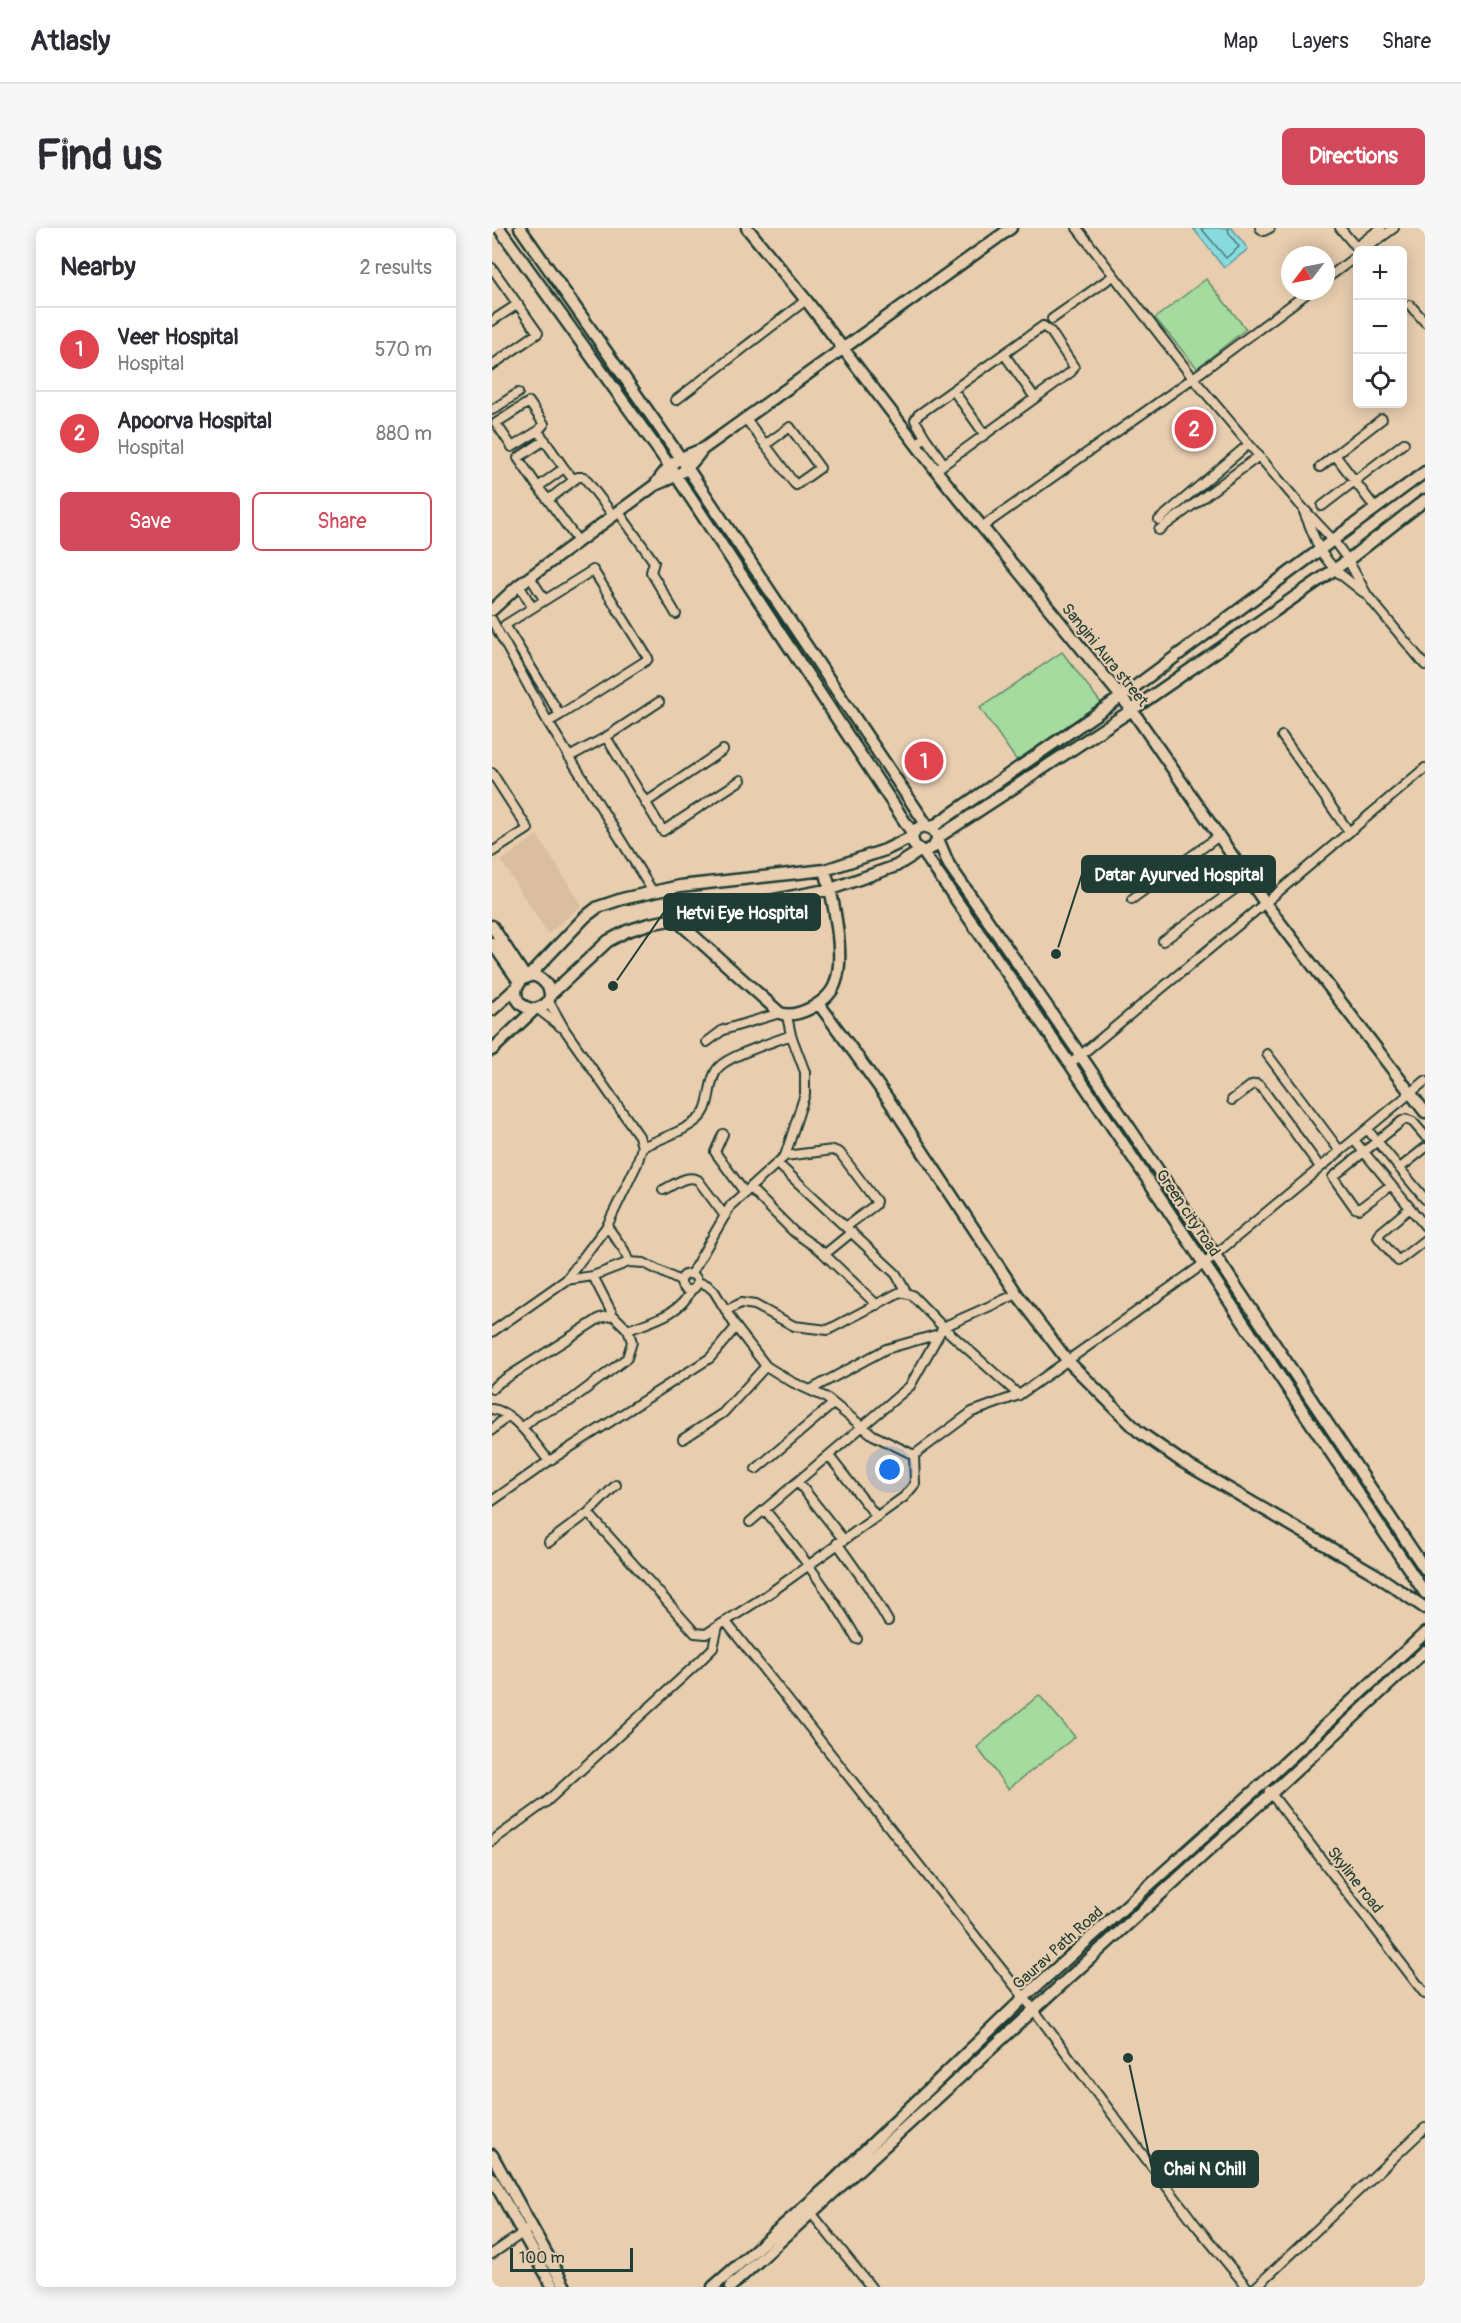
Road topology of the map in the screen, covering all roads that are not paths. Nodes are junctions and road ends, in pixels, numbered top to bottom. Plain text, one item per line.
1 (499, 228) edge
2 (520, 228) edge
3 (747, 228) edge
4 (1011, 228) edge
5 (1077, 228) edge
6 (1260, 228) edge
7 (1270, 228) edge
8 (1340, 228) edge
9 (1381, 228) edge
10 (1394, 228) edge
11 (1369, 246) edge
12 (1353, 259) edge
13 (493, 271) edge
14 (1335, 272) edge
15 (1113, 276) junction
16 (806, 300) junction
17 (1298, 300) edge
18 (518, 304) junction
19 (1410, 304) dead end
20 (1052, 319) dead end
21 (492, 321) edge
22 (1425, 322) edge
23 (843, 349) junction
24 (1004, 354) junction
25 (492, 364) edge
26 (1193, 378) junction
27 (953, 390) junction
28 (518, 393) dead end
29 (1035, 398) junction
30 (676, 400) dead end
31 (492, 410) edge
32 (1382, 418) dead end
33 (746, 419) junction
34 (538, 431) junction
35 (985, 435) junction
36 (545, 440) junction
37 (920, 440) junction
38 (1404, 443) dead end
39 (1248, 444) junction
40 (765, 445) junction
41 (703, 449) junction
42 (1335, 455) junction
43 (1259, 456) junction
44 (680, 457) junction
45 (669, 465) junction
46 (940, 467) junction
47 (1320, 467) dead end
48 (564, 468) junction
49 (688, 469) junction
50 (1425, 472) edge
51 (676, 477) junction
52 (574, 480) junction
53 (1355, 481) junction
54 (655, 485) junction
55 (538, 487) junction
56 (548, 500) junction
57 (1425, 500) edge
58 (1322, 506) dead end
59 (1302, 507) junction
60 (1376, 509) junction
61 (616, 513) junction
62 (1159, 520) dead end
63 (982, 527) junction
64 (1159, 530) dead end
65 (578, 541) junction
66 (1334, 541) junction
67 (1320, 551) junction
68 (1348, 560) junction
69 (1335, 570) junction
70 (530, 577) junction
71 (519, 585) junction
72 (1367, 595) junction
73 (544, 599) junction
74 (532, 607) junction
75 (492, 610) edge
76 (676, 614) dead end
77 (492, 620) edge
78 (1425, 665) edge
79 (1121, 697) junction
80 (659, 702) dead end
81 (1132, 710) junction
82 (560, 715) junction
83 (548, 722) junction
84 (606, 736) junction
85 (1282, 736) dead end
86 (723, 750) dead end
87 (569, 757) junction
88 (1425, 768) edge
89 (492, 772) edge
90 (741, 780) dead end
91 (645, 803) junction
92 (929, 827) junction
93 (1349, 832) junction
94 (912, 836) junction
95 (1219, 836) junction
96 (937, 839) junction
97 (921, 851) junction
98 (492, 852) edge
99 (825, 870) junction
100 (1249, 879) junction
101 (831, 889) junction
102 (653, 892) junction
103 (1132, 899) dead end
104 (1265, 903) junction
105 (675, 919) junction
106 (492, 926) edge
107 (1163, 941) dead end
108 (492, 943) edge
109 (523, 981) junction
110 (549, 998) junction
111 (819, 1004) junction
112 (536, 1009) junction
113 (492, 1010) edge
114 (784, 1014) junction
115 (565, 1030) junction
116 (790, 1035) junction
117 (707, 1042) dead end
118 (492, 1050) edge
119 (1082, 1054) junction
120 (1267, 1054) dead end
121 (1070, 1064) junction
122 (1425, 1081) edge
123 (1409, 1093) junction
124 (1232, 1100) dead end
125 (1425, 1113) edge
126 (1367, 1129) junction
127 (723, 1134) dead end
128 (1425, 1136) edge
129 (1354, 1140) junction
130 (1377, 1141) junction
131 (642, 1147) junction
132 (1425, 1148) edge
133 (1340, 1151) junction
134 (1364, 1152) junction
135 (785, 1155) junction
136 (777, 1163) junction
137 (1320, 1167) junction
138 (1400, 1168) junction
139 (1391, 1185) junction
140 (663, 1190) dead end
141 (747, 1191) junction
142 (1425, 1199) edge
143 (1410, 1208) junction
144 (725, 1216) junction
145 (607, 1226) junction
146 (1425, 1226) edge
147 (849, 1229) junction
148 (1425, 1240) edge
149 (825, 1254) junction
150 (1214, 1256) junction
151 (629, 1262) junction
152 (1204, 1263) junction
153 (691, 1274) junction
154 (593, 1276) junction
155 (566, 1280) junction
156 (680, 1281) junction
157 (697, 1282) junction
158 (691, 1290) junction
159 (906, 1292) junction
160 (1017, 1294) junction
161 (877, 1305) junction
162 (727, 1310) junction
163 (613, 1315) junction
164 (736, 1327) junction
165 (628, 1330) junction
166 (941, 1331) junction
167 (492, 1332) edge
168 (1067, 1360) junction
169 (766, 1366) junction
170 (492, 1389) edge
171 (810, 1390) junction
172 (1018, 1395) junction
173 (833, 1404) junction
174 (492, 1409) edge
175 (507, 1416) junction
176 (863, 1427) junction
177 (522, 1428) junction
178 (492, 1430) edge
179 (683, 1439) dead end
180 (914, 1455) junction
181 (829, 1456) junction
182 (549, 1461) junction
183 (756, 1469) dead end
184 (798, 1482) junction
185 (616, 1485) dead end
186 (492, 1501) edge
187 (765, 1510) junction
188 (588, 1513) junction
189 (876, 1516) junction
190 (750, 1522) dead end
191 (840, 1541) junction
192 (549, 1542) dead end
193 (809, 1563) junction
194 (1425, 1569) edge
195 (1425, 1593) edge
196 (1425, 1608) edge
197 (888, 1621) dead end
198 (722, 1624) junction
199 (1425, 1632) edge
200 (857, 1639) dead end
201 (1425, 1651) edge
202 (1263, 1783) junction
203 (1271, 1794) junction
204 (492, 1841) edge
205 (1425, 1994) edge
206 (1024, 1998) junction
207 (1034, 2010) junction
208 (1425, 2128) edge
209 (492, 2155) edge
210 (492, 2178) edge
211 (809, 2209) junction
212 (528, 2229) junction
213 (492, 2254) edge
214 (553, 2287) edge
215 (565, 2287) edge
216 (713, 2287) edge
217 (730, 2287) edge
218 (871, 2287) edge
219 (1247, 2287) edge
220 (1256, 2287) edge

1 - 45 street
2 - 44 street
3 - 16 street, Sangini Aura street
4 - 23 street
5 - 15 street
6 - 7 street
8 - 9 street
10 - 11 street
12 - 14 street
13 - 18 street
15 - 20 street
15 - 26 street
16 - 23 street, Sangini Aura street
16 - 30 street
17 - 26 street
18 - 21 street
18 - 25 street
19 - 22 street
23 - 33 street
23 - 37 street, Sangini Aura street
24 - 27 street
24 - 29 street
24 - 29 street
26 - 39 street
26 - 63 street
27 - 35 street
27 - 37 street
28 - 31 street
29 - 35 street
32 - 42 street
33 - 40 street
33 - 41 street
34 - 34 street
34 - 36 street
35 - 46 street
36 - 48 street
36 - 55 street
37 - 46 street, Sangini Aura street
38 - 53 street
39 - 43 street
39 - 62 street
40 - 40 street
41 - 44 street
41 - 49 street
42 - 47 street
42 - 53 street
43 - 59 street
43 - 64 street
44 - 45 street
44 - 49 street
45 - 51 street
45 - 54 street
46 - 63 street, Sangini Aura street
48 - 52 street
48 - 55 street
49 - 51 street
49 - 92 street
50 - 60 street
51 - 54 street
51 - 94 street
52 - 56 street
52 - 61 street
53 - 58 street
53 - 60 street
54 - 61 street
55 - 56 street
56 - 65 street
57 - 68 street
59 - 66 street
59 - 67 street
60 - 66 street
61 - 65 street
61 - 76 street
63 - 79 street, Sangini Aura street
65 - 70 street
66 - 67 street
66 - 68 street
67 - 69 street
67 - 79 street
68 - 69 street
68 - 72 street
69 - 72 street
69 - 81 street
70 - 71 street
70 - 73 street
71 - 74 street
71 - 75 street
72 - 78 street
73 - 74 street
73 - 82 street
74 - 82 street
77 - 83 street
79 - 81 street, Sangini Aura street
79 - 92 street
80 - 84 street
81 - 95 street, Sangini Aura street
81 - 96 street
82 - 83 street
83 - 87 street
84 - 87 street
84 - 91 street
85 - 93 street
86 - 91 street
87 - 102 street
88 - 93 street
89 - 98 street
90 - 91 street
92 - 94 street
92 - 96 street
93 - 104 street
94 - 97 street
94 - 99 street
95 - 100 street, Sangini Aura street
95 - 103 street
96 - 97 street
96 - 119 street, Green city road
97 - 101 street
97 - 121 street, Green city road
99 - 101 street
99 - 102 street
100 - 104 street, Sangini Aura street
100 - 107 street
101 - 105 street
101 - 111 street
102 - 109 street
104 - 119 street
104 - 123 street, Sangini Aura street
105 - 110 street
105 - 114 street
106 - 109 street
108 - 109 street
109 - 110 street
109 - 112 street
109 - 113 street
110 - 112 street
110 - 115 street
111 - 114 street
111 - 160 street
112 - 115 street
112 - 118 street
114 - 116 street
114 - 117 street
115 - 131 street
116 - 131 street
116 - 135 street
119 - 121 street
119 - 150 street, Green city road
120 - 133 street
121 - 152 street, Green city road
122 - 123 street
123 - 125 street, Sangini Aura street
123 - 126 street
124 - 137 street
126 - 129 street
126 - 130 street
127 - 141 street
128 - 130 street
129 - 133 street
129 - 134 street
130 - 134 street
130 - 138 street
131 - 145 street
132 - 138 street
133 - 137 street
134 - 139 street
134 - 139 street
135 - 136 street
135 - 147 street
136 - 141 street
136 - 147 street
137 - 150 street
138 - 142 street
139 - 143 street
140 - 144 street
141 - 144 street
141 - 149 street
143 - 146 street
143 - 148 street
144 - 153 street
145 - 151 street
145 - 155 street
147 - 149 street
147 - 159 street
149 - 161 street
150 - 152 street
150 - 194 street, Green city road
151 - 154 street
151 - 156 street
152 - 168 street
152 - 195 street, Green city road
153 - 156 street
153 - 157 street
154 - 155 street
154 - 163 street
155 - 167 street
156 - 158 street
157 - 158 street
157 - 162 street
158 - 165 street
159 - 161 street
159 - 166 street
160 - 166 street
160 - 168 street
161 - 162 street
162 - 164 street
163 - 165 street
163 - 170 street
164 - 169 street
164 - 182 street
165 - 177 street
166 - 171 street
166 - 172 street
166 - 176 street
168 - 172 street
168 - 196 street
169 - 171 street
169 - 179 street
171 - 173 street
172 - 180 street
173 - 176 street
173 - 183 street
174 - 175 street
175 - 177 street
175 - 178 street
176 - 180 street
176 - 181 street
177 - 182 street
180 - 189 street
181 - 184 street
181 - 189 street
182 - 186 street
184 - 187 street
184 - 191 street
185 - 188 street
187 - 190 street
187 - 193 street
188 - 192 street
188 - 198 street
189 - 191 street
191 - 193 street
191 - 197 street
193 - 198 street
193 - 200 street
198 - 204 street
198 - 206 street
199 - 202 street, Gaurav Path Road
201 - 203 street, Gaurav Path Road
202 - 203 street, Skyline road
202 - 206 street, Gaurav Path Road
203 - 205 street, Skyline road
203 - 207 street, Gaurav Path Road
206 - 207 street
206 - 211 street, Gaurav Path Road
207 - 211 street, Gaurav Path Road
207 - 219 street
208 - 220 street
209 - 212 street
210 - 212 street
211 - 216 street, Gaurav Path Road
211 - 217 street, Gaurav Path Road
211 - 218 street
212 - 213 street
212 - 214 street
212 - 215 street

